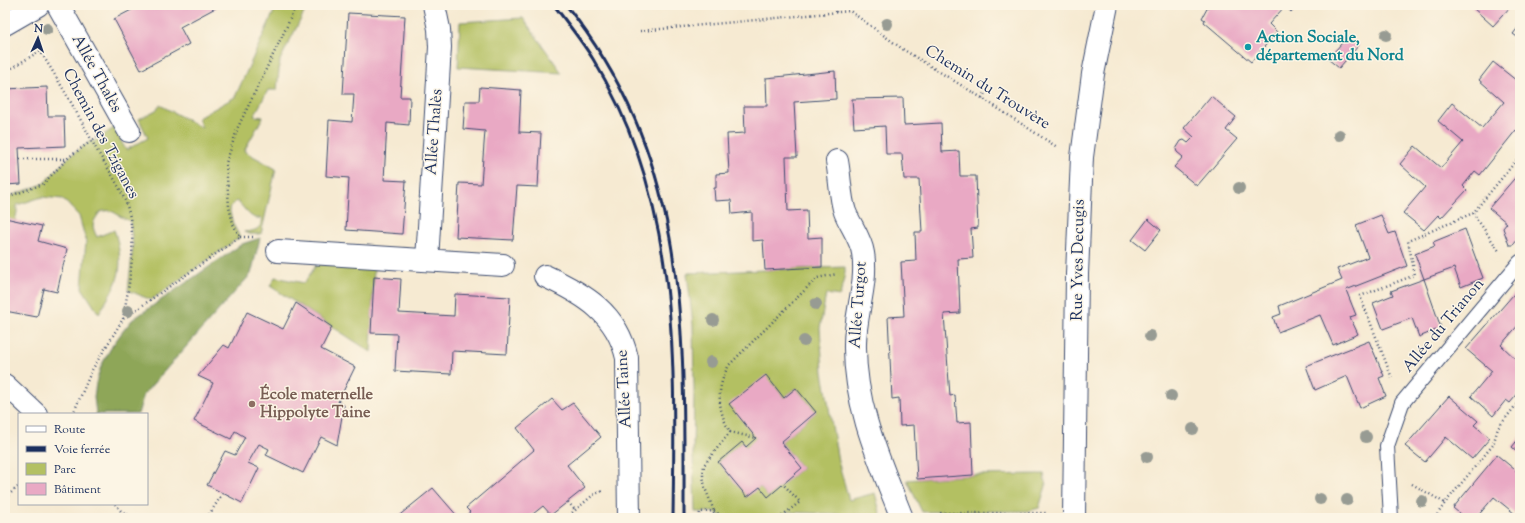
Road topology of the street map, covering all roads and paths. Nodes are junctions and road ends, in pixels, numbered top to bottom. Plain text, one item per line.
1 (38, 5) edge
2 (58, 5) edge
3 (296, 5) edge
4 (434, 5) edge
5 (838, 5) edge
6 (1107, 5) edge
7 (836, 12) junction
8 (5, 24) edge
9 (640, 31) dead end
10 (5, 72) edge
11 (984, 87) dead end
12 (982, 98) junction
13 (126, 126) joint
14 (92, 140) junction
15 (1057, 147) dead end
16 (1520, 156) edge
17 (67, 159) junction
18 (20, 160) dead end
19 (838, 161) dead end
20 (5, 198) edge
21 (1473, 213) junction
22 (278, 250) dead end
23 (427, 260) junction
24 (503, 265) dead end
25 (1516, 267) edge
26 (864, 272) junction
27 (544, 276) dead end
28 (123, 319) junction
29 (5, 384) edge
30 (1520, 400) edge
31 (1402, 403) junction
32 (36, 413) edge
33 (73, 413) edge
34 (730, 432) junction
35 (756, 438) dead end
36 (1388, 470) junction
37 (783, 484) dead end
38 (18, 487) edge
39 (606, 490) dead end
40 (223, 493) dead end
41 (5, 498) edge
42 (568, 502) dead end
43 (1445, 503) junction
44 (116, 505) edge
45 (576, 510) junction
46 (121, 511) junction
47 (714, 512) junction
48 (1050, 513) dead end
49 (120, 518) edge
50 (133, 518) edge
51 (208, 518) edge
52 (566, 518) edge
53 (629, 518) edge
54 (700, 518) edge
55 (714, 518) edge
56 (725, 518) edge
57 (779, 518) edge
58 (902, 518) edge
59 (934, 518) edge
60 (1074, 518) edge
61 (1391, 518) edge
62 (1435, 518) edge

1 - 8 street
2 - 13 street, Allée Thalès
3 - 28 path, Chemin des Tziganes
4 - 23 street, Allée Thalès
5 - 7 path
6 - 60 street, Rue Yves Decugis
7 - 9 path, Chemin du Trouvère
7 - 12 path, Chemin du Trouvère
10 - 14 path, Chemin des Tziganes
11 - 12 path
12 - 15 path, Chemin du Trouvère
13 - 14 path, Allée Thalès
14 - 17 path, Allée Thalès
14 - 28 path, Chemin des Tziganes
16 - 21 path, Allée du Trianon
17 - 18 path
17 - 20 path, Allée Thalès
19 - 26 street, Allée Turgot
21 - 25 path
21 - 31 path, Allée du Trianon
22 - 23 street
23 - 24 street
25 - 31 lane, Allée du Trianon
26 - 34 path
26 - 58 street, Allée Turgot
27 - 53 street, Allée Taine
28 - 33 path, Chemin des Tziganes
29 - 32 street
30 - 43 path
31 - 36 lane, Allée du Trianon
34 - 35 path
34 - 47 path
36 - 43 path
36 - 61 lane, Allée du Trianon
37 - 57 path
38 - 41 path
39 - 45 path
40 - 51 path
42 - 45 path
43 - 62 path
44 - 46 path
45 - 52 path
46 - 49 path
46 - 50 path
47 - 54 path
47 - 55 path
47 - 56 path
48 - 59 path

